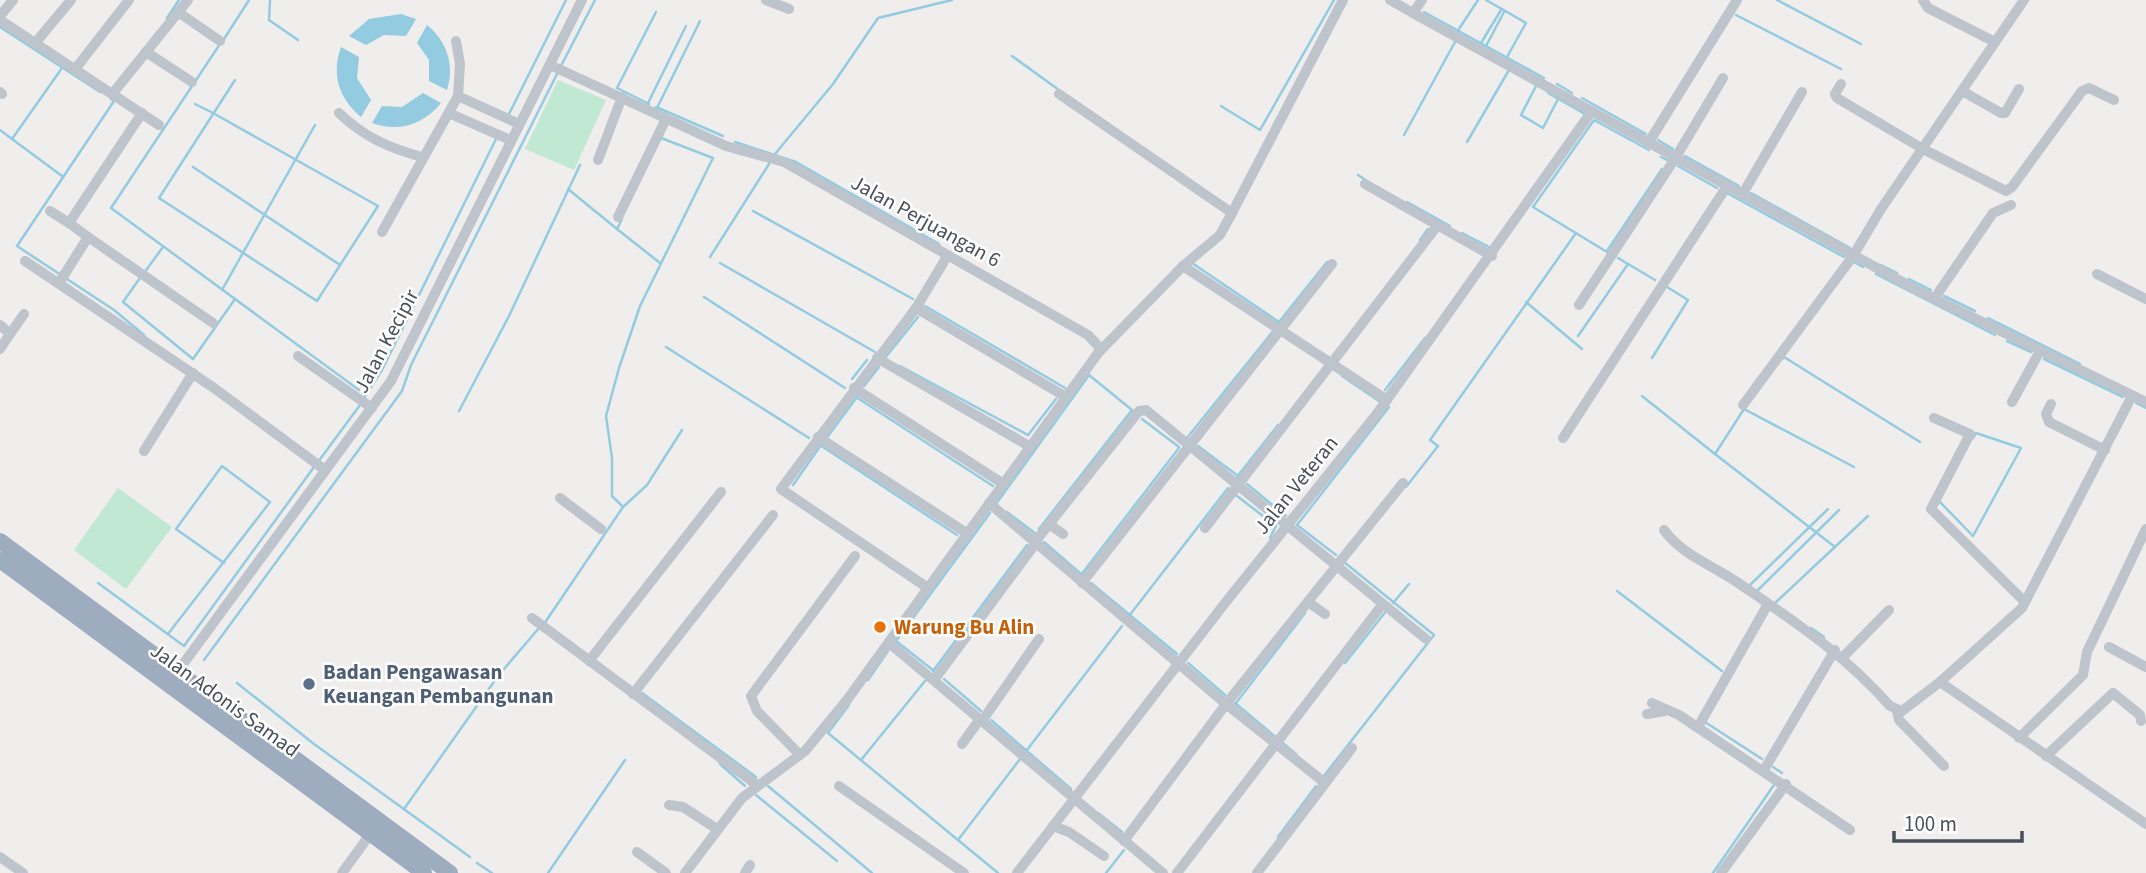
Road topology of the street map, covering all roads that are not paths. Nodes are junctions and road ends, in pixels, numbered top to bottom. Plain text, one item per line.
1 (13, 0) edge
2 (71, 0) edge
3 (129, 0) edge
4 (188, 0) edge
5 (582, 0) edge
6 (766, 0) edge
7 (1343, 0) edge
8 (1390, 0) edge
9 (1422, 0) edge
10 (1737, 0) edge
11 (1923, 0) edge
12 (2024, 0) edge
13 (789, 9) dead end
14 (178, 12) junction
15 (1413, 13) junction
16 (0, 18) edge
17 (220, 41) dead end
18 (456, 41) dead end
19 (36, 43) junction
20 (1995, 43) junction
21 (146, 52) junction
22 (76, 68) junction
23 (557, 69) junction
24 (1723, 78) dead end
25 (192, 82) dead end
26 (1841, 84) dead end
27 (2019, 89) dead end
28 (1962, 91) junction
29 (1802, 92) dead end
30 (113, 93) junction
31 (1059, 94) dead end
32 (458, 96) junction
33 (622, 97) junction
34 (2114, 100) dead end
35 (1592, 111) junction
36 (142, 113) junction
37 (339, 113) dead end
38 (451, 114) junction
39 (666, 119) junction
40 (519, 124) junction
41 (159, 125) dead end
42 (510, 140) junction
43 (1649, 142) junction
44 (1923, 149) junction
45 (422, 157) junction
46 (1676, 157) junction
47 (598, 160) dead end
48 (1365, 184) dead end
49 (1727, 186) junction
50 (1742, 195) junction
51 (2011, 205) dead end
52 (50, 211) dead end
53 (1232, 213) junction
54 (618, 217) dead end
55 (69, 223) junction
56 (1437, 226) junction
57 (382, 232) dead end
58 (88, 237) junction
59 (948, 255) junction
60 (1492, 256) junction
61 (1853, 256) junction
62 (25, 261) dead end
63 (1332, 264) dead end
64 (1183, 266) junction
65 (2097, 274) dead end
66 (62, 278) junction
67 (1934, 299) junction
68 (2146, 299) edge
69 (1579, 305) dead end
70 (916, 308) junction
71 (24, 314) dead end
72 (213, 323) dead end
73 (0, 325) edge
74 (1282, 329) junction
75 (10, 334) junction
76 (0, 349) edge
77 (1099, 349) junction
78 (2040, 351) junction
79 (299, 356) dead end
80 (877, 358) junction
81 (1334, 363) junction
82 (193, 373) junction
83 (854, 388) junction
84 (2132, 396) junction
85 (1066, 397) junction
86 (1387, 400) junction
87 (2012, 402) dead end
88 (2146, 402) edge
89 (365, 403) junction
90 (2051, 404) dead end
91 (1743, 405) dead end
92 (1934, 418) dead end
93 (818, 438) junction
94 (1563, 438) dead end
95 (1029, 446) junction
96 (1188, 447) junction
97 (2105, 450) junction
98 (144, 451) dead end
99 (322, 468) junction
100 (1403, 483) dead end
101 (1002, 484) junction
102 (1237, 486) junction
103 (721, 492) dead end
104 (560, 498) dead end
105 (989, 503) junction
106 (773, 515) dead end
107 (1049, 524) junction
108 (1287, 526) junction
109 (601, 528) dead end
110 (1205, 528) dead end
111 (2146, 529) edge
112 (1664, 530) dead end
113 (968, 534) junction
114 (1063, 534) dead end
115 (0, 541) edge
116 (1035, 543) junction
117 (855, 556) dead end
118 (9, 560) edge
119 (1337, 565) junction
120 (1082, 583) junction
121 (928, 588) junction
122 (1308, 602) junction
123 (2025, 602) junction
124 (1768, 604) junction
125 (1382, 605) junction
126 (1889, 610) dead end
127 (1325, 614) dead end
128 (532, 618) dead end
129 (1039, 639) dead end
130 (1426, 639) dead end
131 (889, 643) junction
132 (2109, 647) dead end
133 (1839, 653) junction
134 (589, 661) junction
135 (1178, 664) junction
136 (2146, 667) edge
137 (178, 671) junction
138 (934, 680) junction
139 (1940, 682) junction
140 (633, 694) junction
141 (1652, 703) dead end
142 (1226, 704) junction
143 (1668, 710) junction
144 (1897, 711) junction
145 (1647, 714) dead end
146 (981, 720) junction
147 (2141, 720) dead end
148 (1698, 727) junction
149 (2019, 738) junction
150 (962, 744) dead end
151 (1276, 744) junction
152 (1352, 748) dead end
153 (800, 755) junction
154 (2046, 756) junction
155 (1944, 766) dead end
156 (1764, 769) junction
157 (1325, 783) junction
158 (1786, 784) junction
159 (757, 785) junction
160 (839, 786) dead end
161 (1073, 801) junction
162 (669, 805) dead end
163 (2146, 824) edge
164 (1053, 826) junction
165 (717, 829) junction
166 (1850, 830) dead end
167 (372, 833) junction
168 (1124, 841) junction
169 (637, 852) dead end
170 (1104, 856) dead end
171 (0, 857) edge
172 (23, 873) edge
173 (342, 873) edge
174 (424, 873) edge
175 (450, 873) edge
176 (666, 873) edge
177 (685, 873) edge
178 (964, 873) edge
179 (1017, 873) edge
180 (1163, 873) edge
181 (1177, 873) edge
182 (1257, 873) edge
183 (1721, 873) edge

1 - 16 street
2 - 19 street
3 - 22 street
4 - 14 street
5 - 23 street, Jalan Kecipir
6 - 13 street
7 - 53 street
8 - 15 street
9 - 15 street
10 - 43 street
11 - 20 street
12 - 20 street
14 - 17 street
14 - 21 street
15 - 35 street
16 - 19 street
18 - 32 street
19 - 22 street
20 - 28 street
21 - 25 street
21 - 30 street
22 - 30 street
23 - 33 street, Jalan Perjuangan 6
23 - 40 street, Jalan Kecipir
24 - 46 street
26 - 44 street
27 - 28 street
28 - 44 street
29 - 50 street
30 - 36 street
31 - 53 street
32 - 38 street
32 - 40 street
33 - 39 street, Jalan Perjuangan 6
33 - 47 street
34 - 44 street
35 - 43 street
35 - 60 street, Jalan Veteran
36 - 41 street
36 - 55 street
37 - 45 street
38 - 42 street
38 - 45 street
39 - 54 street
39 - 59 street, Jalan Perjuangan 6
40 - 42 street, Jalan Kecipir
42 - 89 street, Jalan Kecipir
43 - 46 street
44 - 61 street
45 - 57 street
46 - 49 street
46 - 69 street
48 - 56 street
49 - 50 street
49 - 94 street
50 - 61 street
51 - 67 street
52 - 55 street
53 - 64 street
55 - 58 street
56 - 60 street
56 - 81 street
58 - 66 street
58 - 72 street
59 - 70 street
59 - 77 street, Jalan Perjuangan 6
60 - 86 street, Jalan Veteran
61 - 67 street
61 - 91 street
62 - 66 street
63 - 74 street
64 - 74 street
64 - 77 street
65 - 68 street
66 - 82 street
67 - 78 street
70 - 80 street
70 - 85 street
71 - 75 street
73 - 75 street
74 - 81 street
74 - 96 street
75 - 76 street
77 - 85 street
78 - 84 street
78 - 87 street
79 - 89 street
80 - 83 street
80 - 95 street
81 - 86 street
81 - 102 street
82 - 98 street
82 - 99 street
83 - 93 street
83 - 101 street
84 - 88 street
84 - 97 street
85 - 95 street
86 - 108 street, Jalan Veteran
89 - 99 street, Jalan Kecipir
90 - 97 street
92 - 123 street
93 - 113 street
93 - 121 street
95 - 101 street
96 - 102 street
96 - 107 street
96 - 120 street
97 - 123 street
99 - 137 street, Jalan Kecipir
100 - 119 street
101 - 105 street
102 - 108 street
102 - 110 street
103 - 134 street
104 - 109 street
105 - 113 street
105 - 116 street
106 - 140 street
107 - 114 street
107 - 116 street
108 - 119 street
108 - 135 street, Jalan Veteran
111 - 149 street
112 - 124 street
113 - 121 street
115 - 118 highway
116 - 120 street
116 - 138 street
117 - 153 street
118 - 137 highway
118 - 167 highway, Jalan Adonis Samad
119 - 122 street
119 - 125 street
120 - 135 street
121 - 131 street
122 - 127 street
122 - 142 street
123 - 139 street
124 - 133 street
124 - 148 street
125 - 130 street
125 - 151 street
126 - 133 street
128 - 134 street
129 - 146 street
131 - 138 street
131 - 153 street
132 - 136 street
133 - 144 street
133 - 156 street
134 - 140 street
135 - 142 street
135 - 161 street, Jalan Veteran
137 - 175 highway
138 - 146 street
139 - 144 street
139 - 149 street
140 - 159 street
141 - 143 street
142 - 151 street
142 - 168 street
143 - 145 street
143 - 148 street
144 - 155 street
146 - 150 street
146 - 161 street
147 - 154 street
148 - 156 street
149 - 154 street
151 - 157 street
151 - 181 street
152 - 157 street
153 - 159 street
154 - 163 street
156 - 158 street
157 - 182 street
158 - 166 street
158 - 183 street
159 - 165 street
160 - 178 street
161 - 164 street, Jalan Veteran
161 - 168 street
162 - 165 street
164 - 170 street
164 - 179 street, Jalan Veteran
165 - 177 street
167 - 173 street
167 - 174 highway, Jalan Adonis Samad
168 - 180 street
169 - 176 street
171 - 172 street

